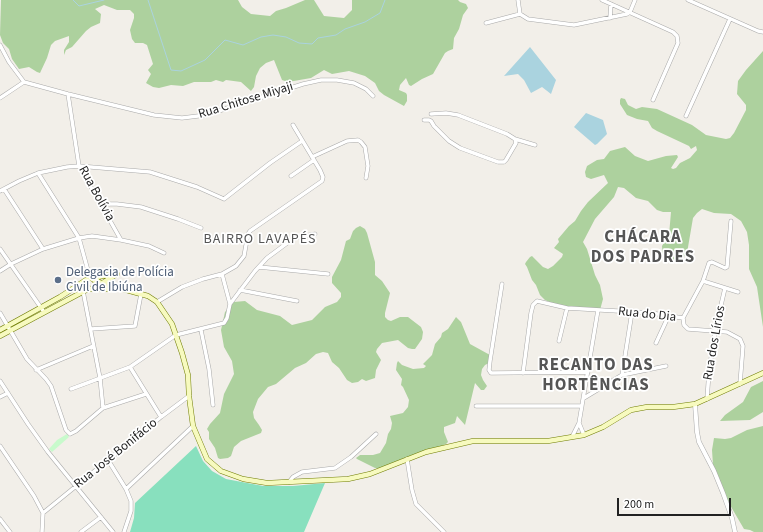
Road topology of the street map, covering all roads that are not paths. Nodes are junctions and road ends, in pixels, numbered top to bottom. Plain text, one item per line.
1 (518, 0) edge
2 (602, 0) edge
3 (635, 0) edge
4 (688, 0) edge
5 (611, 4) junction
6 (630, 12) junction
7 (520, 14) junction
8 (610, 18) junction
9 (730, 19) junction
10 (486, 23) dead end
11 (763, 32) edge
12 (0, 45) edge
13 (1, 53) edge
14 (24, 82) junction
15 (68, 94) junction
16 (373, 96) dead end
17 (0, 98) edge
18 (653, 100) dead end
19 (431, 114) dead end
20 (686, 116) dead end
21 (424, 120) dead end
22 (293, 125) dead end
23 (515, 139) junction
24 (302, 141) junction
25 (535, 145) dead end
26 (313, 158) junction
27 (79, 166) junction
28 (38, 173) junction
29 (291, 176) dead end
30 (366, 178) dead end
31 (4, 189) junction
32 (0, 191) edge
33 (101, 204) junction
34 (731, 221) dead end
35 (201, 228) dead end
36 (315, 234) dead end
37 (79, 238) junction
38 (121, 240) junction
39 (0, 249) edge
40 (43, 249) junction
41 (164, 253) dead end
42 (11, 264) junction
43 (259, 267) junction
44 (0, 272) edge
45 (222, 274) junction
46 (328, 274) dead end
47 (89, 279) junction
48 (703, 281) junction
49 (102, 283) junction
50 (502, 284) dead end
51 (725, 288) junction
52 (90, 289) junction
53 (122, 289) junction
54 (240, 290) junction
55 (738, 292) dead end
56 (141, 294) junction
57 (61, 300) junction
58 (158, 302) junction
59 (297, 302) dead end
60 (230, 304) junction
61 (567, 308) junction
62 (42, 310) junction
63 (598, 310) junction
64 (632, 312) junction
65 (0, 313) edge
66 (669, 315) junction
67 (683, 318) junction
68 (10, 328) junction
69 (91, 329) junction
70 (0, 330) edge
71 (200, 330) junction
72 (715, 331) junction
73 (176, 335) junction
74 (0, 336) edge
75 (559, 341) dead end
76 (656, 343) dead end
77 (93, 346) junction
78 (666, 366) dead end
79 (130, 367) junction
80 (36, 370) junction
81 (588, 372) junction
82 (523, 373) junction
83 (763, 373) edge
84 (622, 375) junction
85 (100, 378) junction
86 (0, 381) edge
87 (740, 384) junction
88 (70, 389) dead end
89 (8, 393) junction
90 (146, 394) junction
91 (189, 396) junction
92 (0, 397) edge
93 (584, 398) junction
94 (707, 399) junction
95 (695, 404) junction
96 (213, 405) dead end
97 (476, 406) dead end
98 (582, 406) junction
99 (103, 408) junction
100 (161, 417) junction
101 (579, 423) junction
102 (193, 426) junction
103 (376, 434) dead end
104 (584, 435) junction
105 (572, 437) junction
106 (0, 446) edge
107 (407, 459) junction
108 (108, 460) junction
109 (289, 482) junction
110 (76, 487) junction
111 (126, 489) junction
112 (43, 513) junction
113 (101, 517) junction
114 (0, 519) edge
115 (10, 532) edge
116 (42, 532) edge
117 (81, 532) edge
118 (113, 532) edge
119 (124, 532) edge
120 (444, 532) edge
121 (735, 532) edge

1 - 7 street
2 - 5 street
3 - 6 street
4 - 9 street
5 - 6 street
5 - 8 street
6 - 8 street
6 - 18 street
7 - 8 street
7 - 10 street
9 - 11 street
9 - 20 street
12 - 13 street
13 - 14 street
14 - 15 street
14 - 17 street
15 - 16 street, Rua Chitose Miyaji
15 - 27 street, Rua Bolívia
19 - 23 street
21 - 23 street
22 - 24 street
23 - 25 street
24 - 26 street
24 - 27 street
26 - 29 street
26 - 30 street
26 - 45 street
27 - 28 street
27 - 33 street, Rua Bolívia
28 - 31 street
28 - 37 street
31 - 32 street
31 - 40 street
33 - 35 street
33 - 38 street, Rua Bolívia
34 - 48 street, Rua do Dia
36 - 43 street
37 - 38 street
37 - 40 street
37 - 47 street
38 - 41 street
39 - 42 street
40 - 42 street
42 - 44 street
42 - 62 street
43 - 46 street
43 - 54 street
45 - 58 street
45 - 60 street
47 - 49 main road
47 - 49 main road
47 - 52 main road
47 - 52 main road
47 - 57 main road
48 - 51 street
48 - 67 street, Rua do Dia
49 - 52 main road
49 - 53 main road
50 - 82 street
51 - 55 street
51 - 72 street, Rua dos Lírios
52 - 53 main road
52 - 57 main road
52 - 69 street
53 - 56 main road
54 - 59 street
54 - 60 street
56 - 58 main road
56 - 69 street
57 - 62 main road
58 - 73 main road
60 - 71 street
61 - 63 street, Rua do Dia
61 - 75 street
61 - 82 street, Rua do Dia
62 - 68 main road
63 - 64 street, Rua do Dia
63 - 81 street
64 - 66 street, Rua do Dia
64 - 84 street
65 - 68 street
66 - 67 street, Rua do Dia
66 - 76 street
67 - 72 street
68 - 70 main road
68 - 74 main road
68 - 80 street
69 - 77 street
71 - 73 street
71 - 96 street
72 - 87 street
72 - 94 street, Rua dos Lírios
73 - 79 street
73 - 91 main road
77 - 80 street
77 - 85 street
78 - 84 street
79 - 85 street
79 - 90 street
80 - 99 street
81 - 82 street
81 - 93 street
83 - 87 main road
84 - 93 street
85 - 88 street
85 - 99 street
86 - 89 street
87 - 94 main road
89 - 92 street
89 - 110 street
90 - 99 street
90 - 100 street
91 - 100 street, Rua José Bonifácio
91 - 102 main road
93 - 98 street
94 - 95 main road
95 - 104 main road
95 - 121 street
97 - 98 street
98 - 101 street
100 - 108 street, Rua José Bonifácio
101 - 104 street
101 - 105 street
102 - 109 main road
102 - 111 street
103 - 109 street
104 - 105 main road
105 - 107 main road
106 - 112 street
107 - 109 main road
107 - 120 street
108 - 110 street, Rua José Bonifácio
108 - 111 street
110 - 112 street, Rua José Bonifácio
110 - 113 street
111 - 119 street
112 - 116 street
113 - 117 street
113 - 118 street
114 - 115 street

